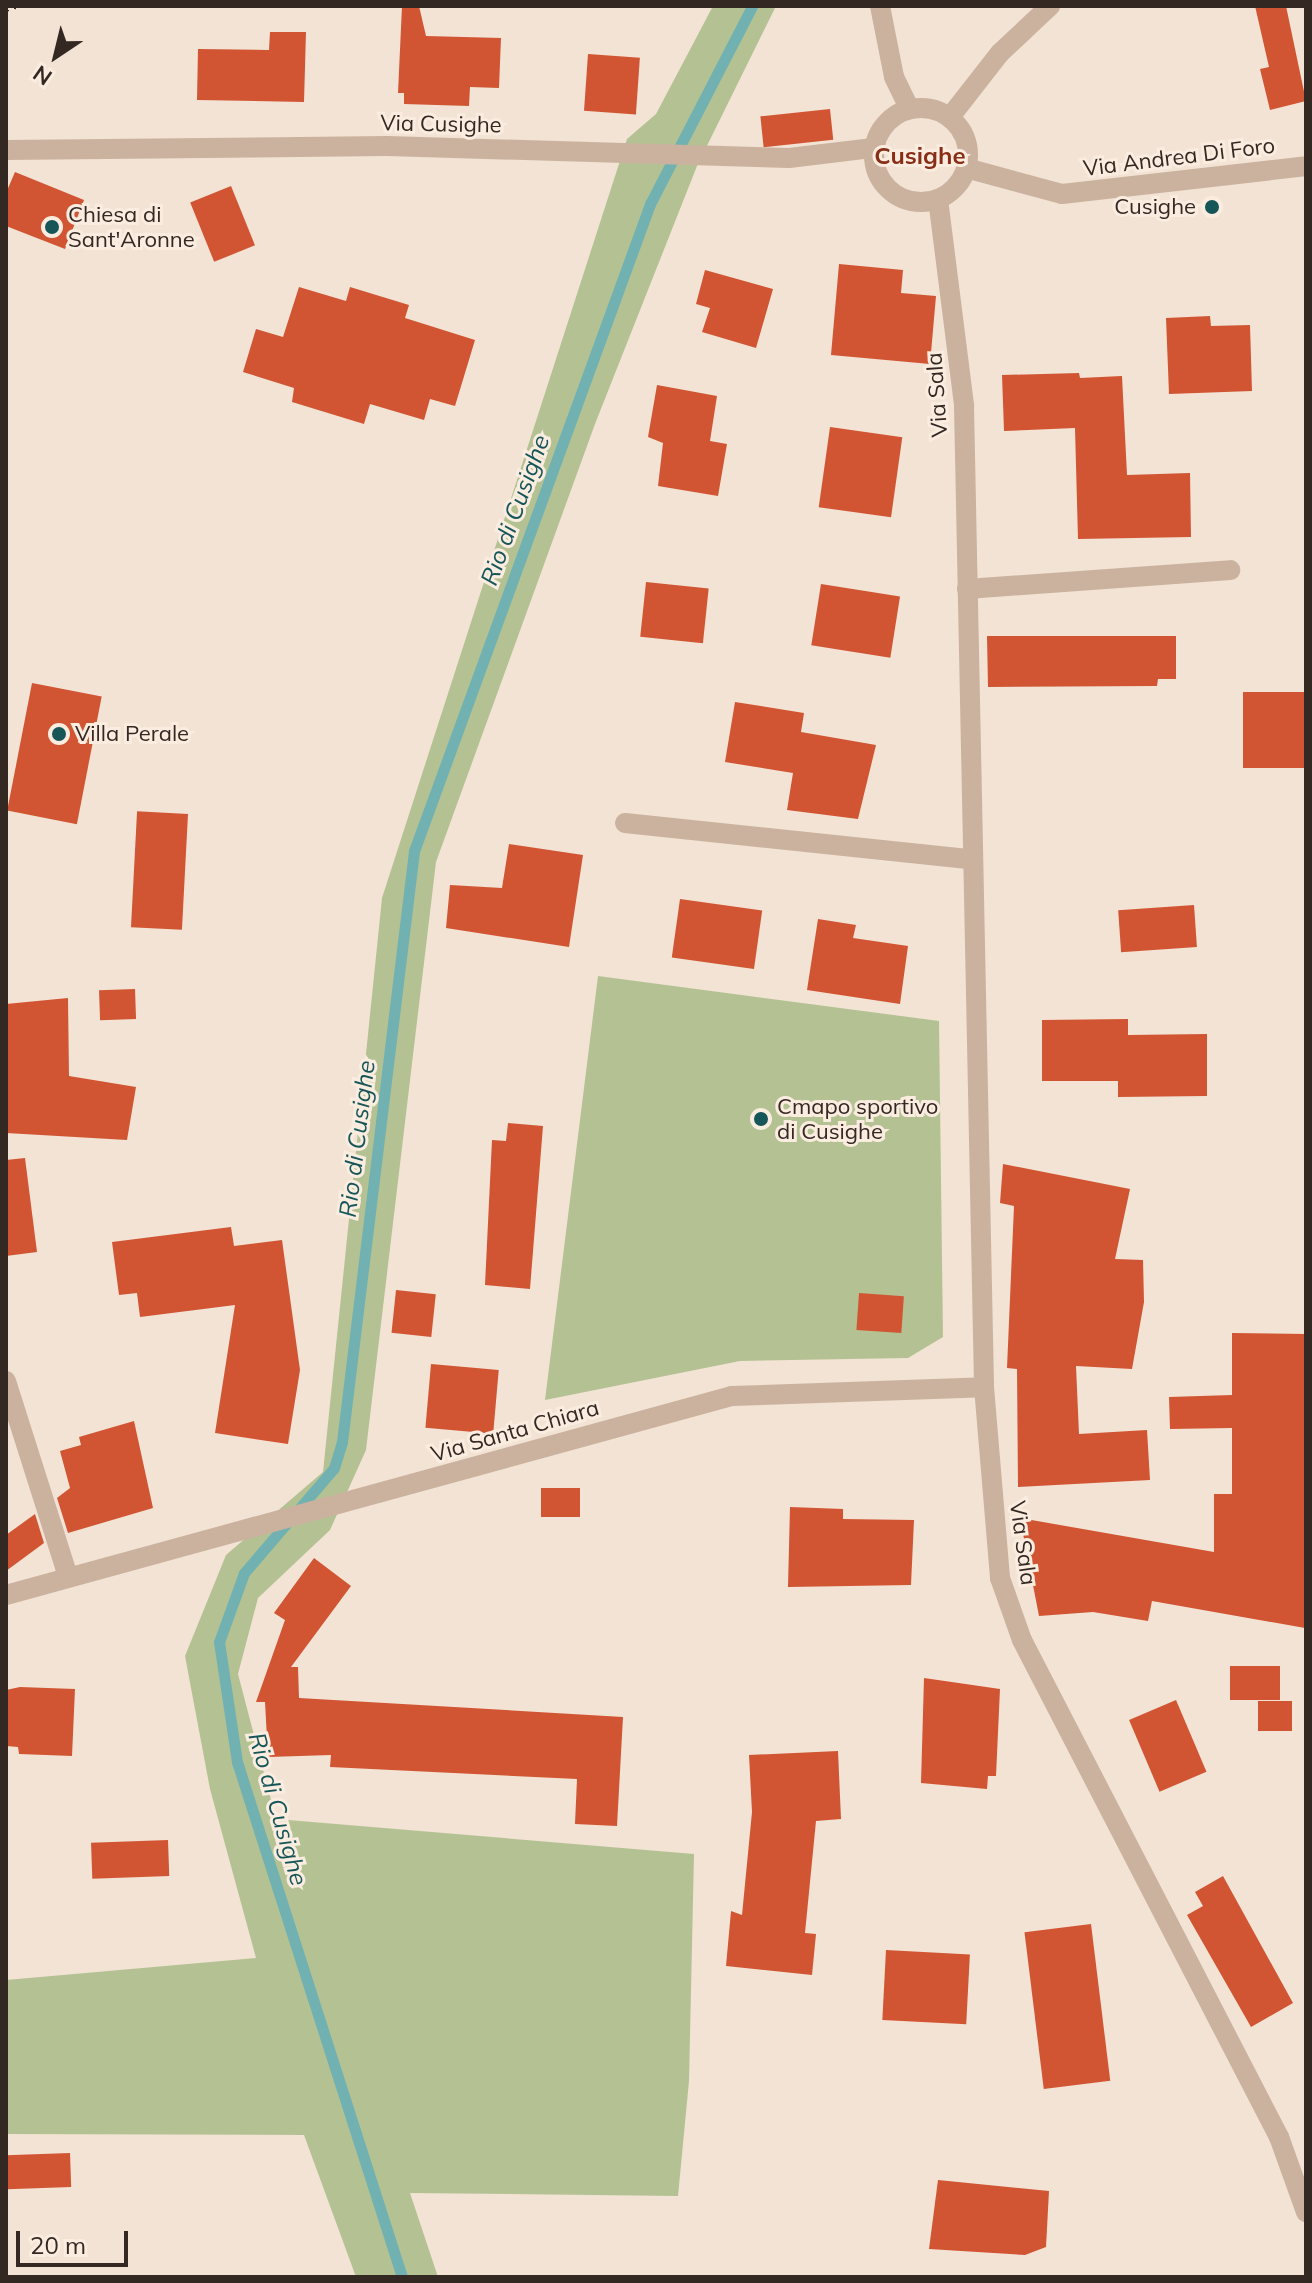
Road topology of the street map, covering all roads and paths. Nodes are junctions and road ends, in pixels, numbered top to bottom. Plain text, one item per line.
1 (880, 6) edge
2 (1050, 6) edge
3 (909, 108) junction
4 (950, 117) junction
5 (873, 148) junction
6 (6, 150) edge
7 (1306, 166) edge
8 (966, 168) junction
9 (938, 199) junction
10 (1230, 570) dead end
11 (967, 589) junction
12 (625, 823) dead end
13 (970, 859) junction
14 (6, 1381) edge
15 (984, 1387) junction
16 (68, 1576) junction
17 (6, 1595) edge
18 (1306, 2212) edge

1 - 3 street
2 - 4 street
3 - 4 street
3 - 5 street
4 - 8 street
5 - 6 street, Via Cusighe
5 - 9 street
7 - 8 street, Via Andrea Di Foro
8 - 9 street
9 - 11 street, Via Sala
10 - 11 street
11 - 13 street, Via Sala
12 - 13 street
13 - 15 street, Via Sala
14 - 16 street
15 - 16 street, Via Santa Chiara
15 - 18 street, Via Sala
16 - 17 street, Via Santa Chiara

